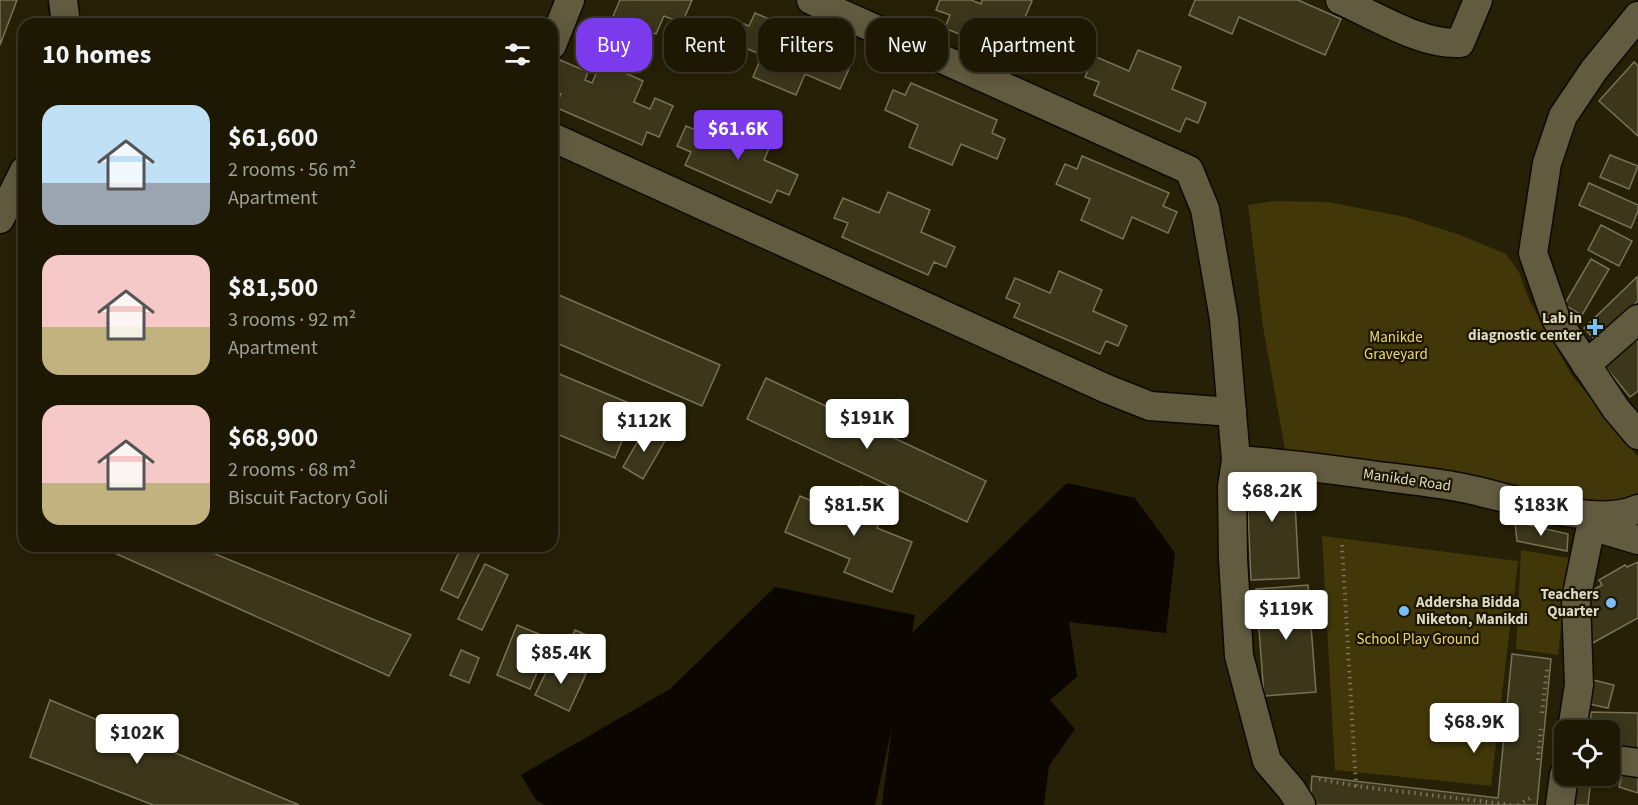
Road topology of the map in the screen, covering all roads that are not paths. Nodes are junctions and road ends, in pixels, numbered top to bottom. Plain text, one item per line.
1 (63, 0) edge
2 (570, 0) edge
3 (811, 0) edge
4 (1340, 0) edge
5 (1478, 0) edge
6 (1638, 16) edge
7 (65, 18) edge
8 (558, 30) edge
9 (558, 140) edge
10 (18, 183) edge
11 (0, 219) edge
12 (1638, 319) edge
13 (1586, 365) junction
14 (1232, 412) junction
15 (1638, 435) edge
16 (1236, 460) junction
17 (1638, 509) edge
18 (1590, 520) junction
19 (1638, 540) edge
20 (1574, 720) edge
21 (1620, 760) edge
22 (1638, 763) edge
23 (1563, 786) edge
24 (1296, 797) edge
25 (1560, 805) edge

1 - 7 street
2 - 8 street
3 - 14 street
4 - 5 street
6 - 13 street
9 - 14 street
10 - 11 street
12 - 13 street
13 - 15 street
14 - 16 street
16 - 18 street, Manikde Road
16 - 24 street
17 - 18 street, Manikde Road
18 - 19 street
18 - 20 street
21 - 22 street
23 - 25 street

